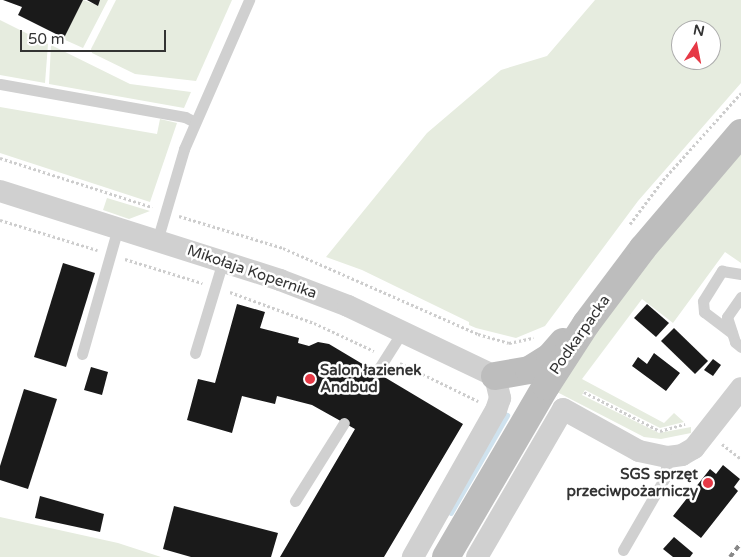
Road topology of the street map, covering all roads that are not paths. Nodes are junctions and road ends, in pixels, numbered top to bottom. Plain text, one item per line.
1 (249, 0) edge
2 (0, 84) edge
3 (195, 122) junction
4 (741, 133) edge
5 (0, 191) edge
6 (118, 228) junction
7 (157, 241) junction
8 (223, 261) junction
9 (741, 274) edge
10 (741, 297) edge
11 (586, 324) junction
12 (402, 332) junction
13 (732, 334) junction
14 (741, 347) edge
15 (196, 353) dead end
16 (82, 354) dead end
17 (376, 373) dead end
18 (495, 376) junction
19 (741, 388) edge
20 (344, 423) dead end
21 (668, 457) junction
22 (296, 501) dead end
23 (623, 550) dead end
24 (413, 557) edge
25 (446, 557) edge
26 (477, 557) edge

1 - 3 lane
2 - 3 lane
3 - 7 lane
4 - 11 main road, Podkarpacka
5 - 6 street, Mikołaja Kopernika
6 - 7 street, Mikołaja Kopernika
6 - 16 lane
7 - 8 street, Mikołaja Kopernika
8 - 12 street, Mikołaja Kopernika
8 - 15 lane
9 - 13 lane
10 - 13 lane
11 - 18 main road
11 - 25 main road, Podkarpacka
12 - 17 lane
12 - 18 street, Mikołaja Kopernika
13 - 14 lane
18 - 24 street
19 - 21 street
20 - 22 lane
21 - 23 lane
21 - 26 street

